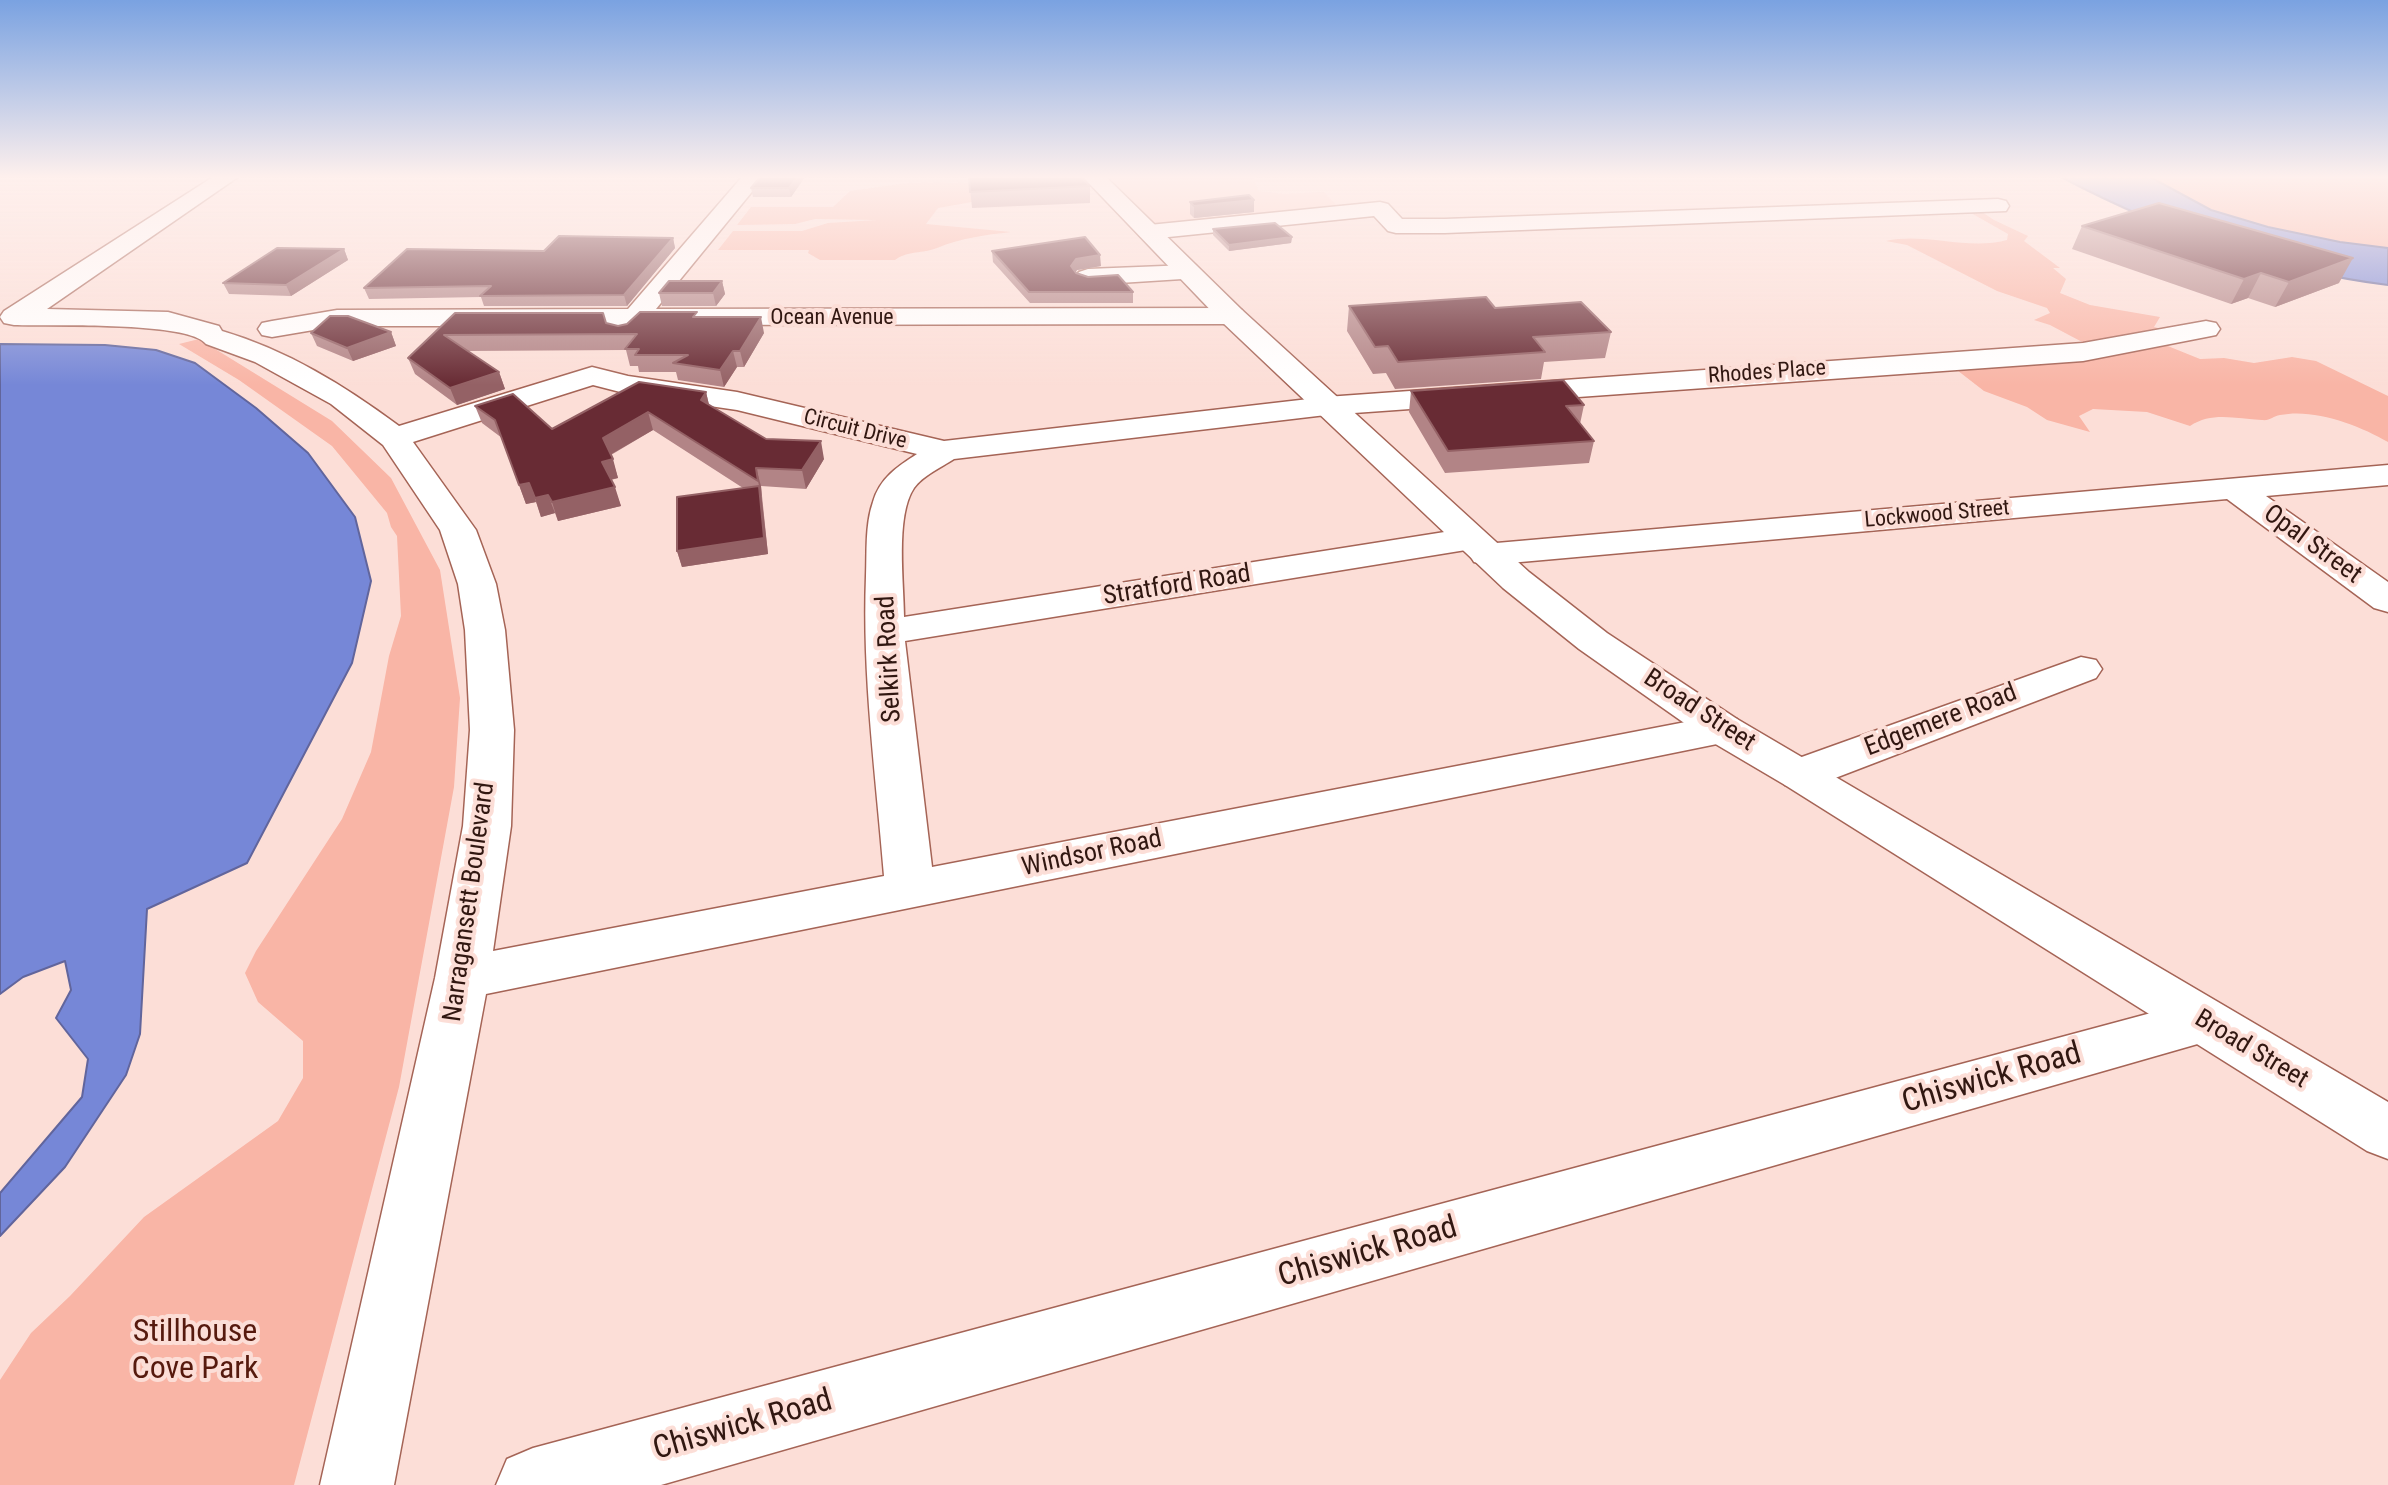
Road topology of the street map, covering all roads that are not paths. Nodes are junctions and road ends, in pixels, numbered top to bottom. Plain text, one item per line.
1 (119, 246) edge
2 (695, 246) edge
3 (1163, 246) edge
4 (1189, 273) junction
5 (1088, 277) edge
6 (1232, 316) junction
7 (9, 317) edge
8 (634, 318) junction
9 (246, 328) junction
10 (2206, 329) dead end
11 (602, 360) junction
12 (1326, 406) junction
13 (394, 438) junction
14 (944, 451) junction
15 (2388, 475) edge
16 (2236, 490) junction
17 (1479, 546) junction
18 (2388, 600) edge
19 (884, 632) junction
20 (2081, 669) dead end
21 (1722, 729) junction
22 (1801, 774) junction
23 (910, 891) junction
24 (462, 978) junction
25 (2203, 1021) junction
26 (2388, 1133) edge
27 (357, 1485) edge
28 (533, 1485) edge

1 - 7 street
2 - 8 street
3 - 4 street, Broad Street
4 - 5 street
4 - 6 street, Broad Street
6 - 8 street, Ocean Avenue
6 - 12 street, Broad Street
7 - 9 street, Ocean Avenue
8 - 9 street, Ocean Avenue
8 - 11 street
9 - 13 street, Narragansett Boulevard
10 - 12 street, Rhodes Place
11 - 13 street
11 - 14 street, Circuit Drive
12 - 14 street, Circuit Drive
12 - 17 street, Broad Street
13 - 24 street, Narragansett Boulevard
14 - 19 street, Selkirk Road
15 - 16 street, Lockwood Street
16 - 17 street, Lockwood Street
16 - 18 street, Opal Street
17 - 19 street, Stratford Road
17 - 21 street, Broad Street
19 - 23 street, Selkirk Road
20 - 22 street, Edgemere Road
21 - 22 street, Broad Street
21 - 23 street, Windsor Road
22 - 25 street, Broad Street
23 - 24 street, Windsor Road
24 - 27 street, Narragansett Boulevard
25 - 26 street, Broad Street
25 - 28 street, Chiswick Road

